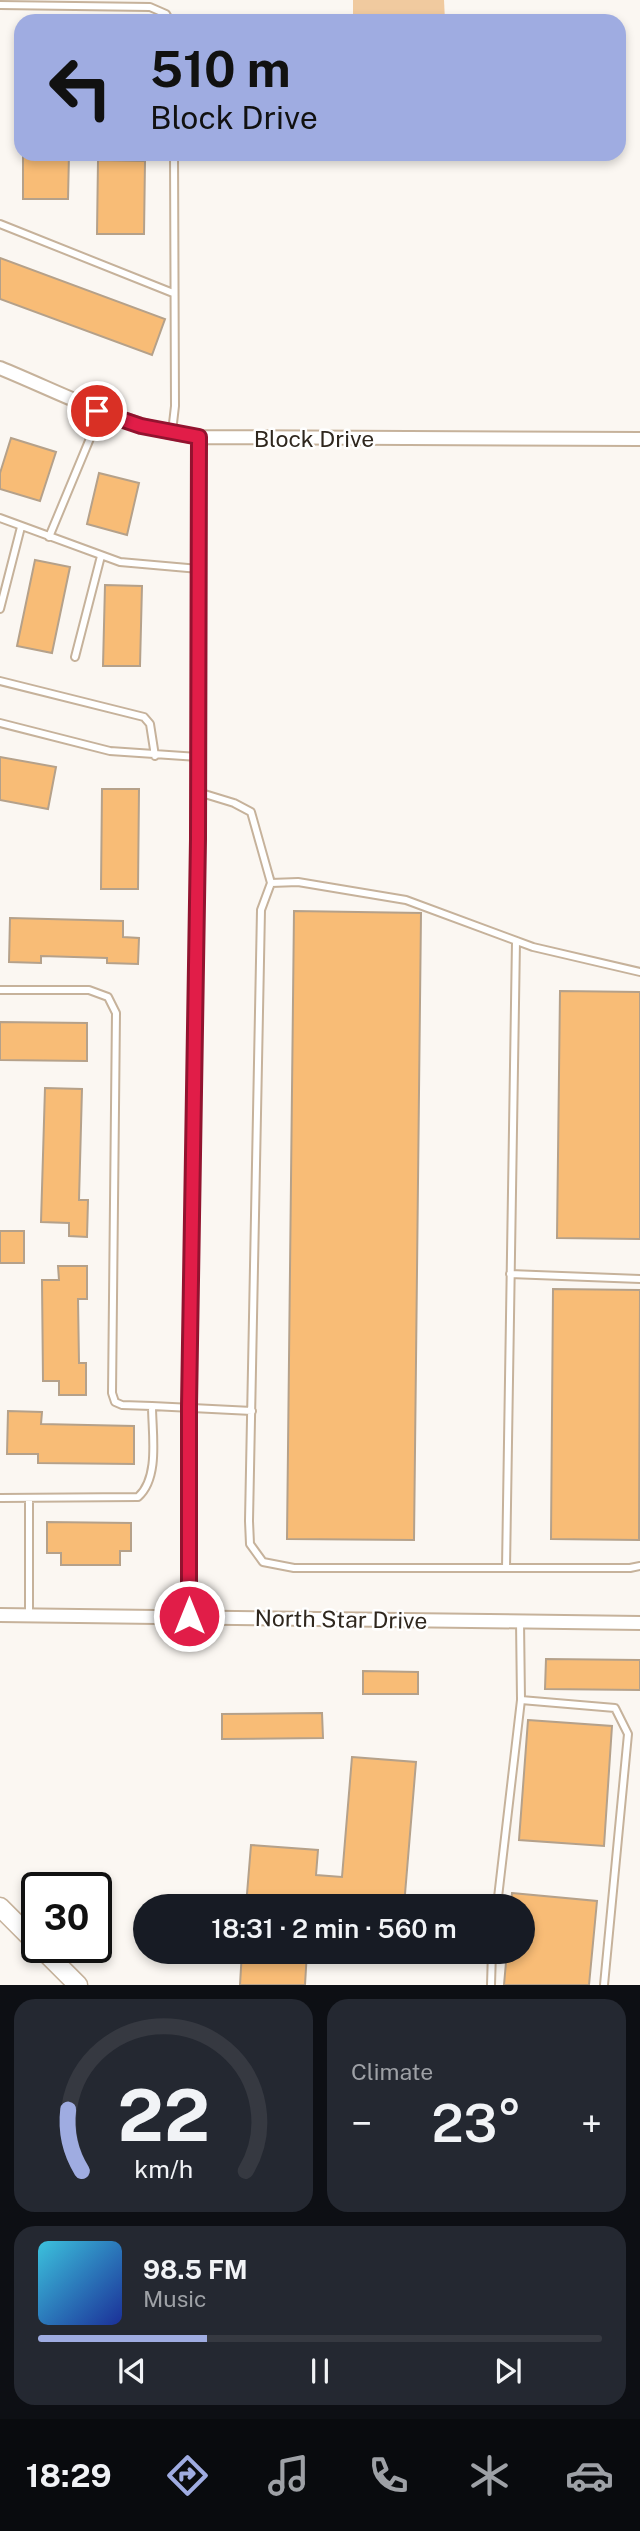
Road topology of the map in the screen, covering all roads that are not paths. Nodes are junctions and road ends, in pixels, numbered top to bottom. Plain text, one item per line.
1 (78, 3) edge
2 (0, 5) edge
3 (166, 14) edge
4 (174, 161) edge
5 (0, 224) edge
6 (173, 293) junction
7 (0, 368) edge
8 (97, 411) junction
9 (172, 434) junction
10 (199, 437) junction
11 (640, 439) edge
12 (0, 518) edge
13 (21, 527) junction
14 (49, 537) junction
15 (101, 556) junction
16 (199, 569) junction
17 (0, 609) edge
18 (75, 657) dead end
19 (0, 681) edge
20 (0, 723) edge
21 (155, 756) junction
22 (198, 757) junction
23 (198, 792) junction
24 (271, 883) junction
25 (516, 940) junction
26 (640, 972) edge
27 (0, 990) edge
28 (510, 1275) junction
29 (640, 1279) edge
30 (152, 1406) junction
31 (189, 1406) junction
32 (251, 1411) junction
33 (0, 1498) edge
34 (29, 1499) junction
35 (640, 1566) edge
36 (506, 1568) junction
37 (0, 1615) edge
38 (29, 1615) junction
39 (189, 1616) junction
40 (520, 1622) junction
41 (640, 1623) edge
42 (521, 1700) junction
43 (498, 1894) edge
44 (0, 1907) edge
45 (21, 1928) edge
46 (56, 1963) edge
47 (492, 1964) edge
48 (78, 1985) edge
49 (491, 1985) edge
50 (604, 1985) edge

1 - 2 lane
1 - 3 lane
4 - 6 lane
5 - 6 lane
6 - 9 lane
7 - 8 street, Block Drive
8 - 9 street, Block Drive
8 - 14 lane
9 - 10 street, Block Drive
10 - 11 street, Block Drive
10 - 16 street
12 - 13 lane
13 - 14 lane
13 - 17 lane
14 - 15 lane
15 - 16 lane
15 - 18 lane
16 - 22 street
19 - 21 lane
20 - 21 lane
21 - 22 lane
22 - 23 street
23 - 24 lane
23 - 31 street
24 - 25 lane
24 - 32 lane
25 - 26 lane
25 - 28 lane
27 - 30 lane
28 - 29 lane
28 - 36 lane
30 - 31 lane
30 - 34 lane
31 - 32 lane
31 - 39 street
32 - 36 lane
33 - 34 lane
34 - 38 lane
35 - 36 lane
37 - 38 street, North Star Drive
38 - 39 street, North Star Drive
39 - 40 street, North Star Drive
40 - 41 street, North Star Drive
40 - 42 lane
42 - 43 lane
42 - 50 lane
44 - 45 main road
46 - 48 main road
47 - 49 lane

